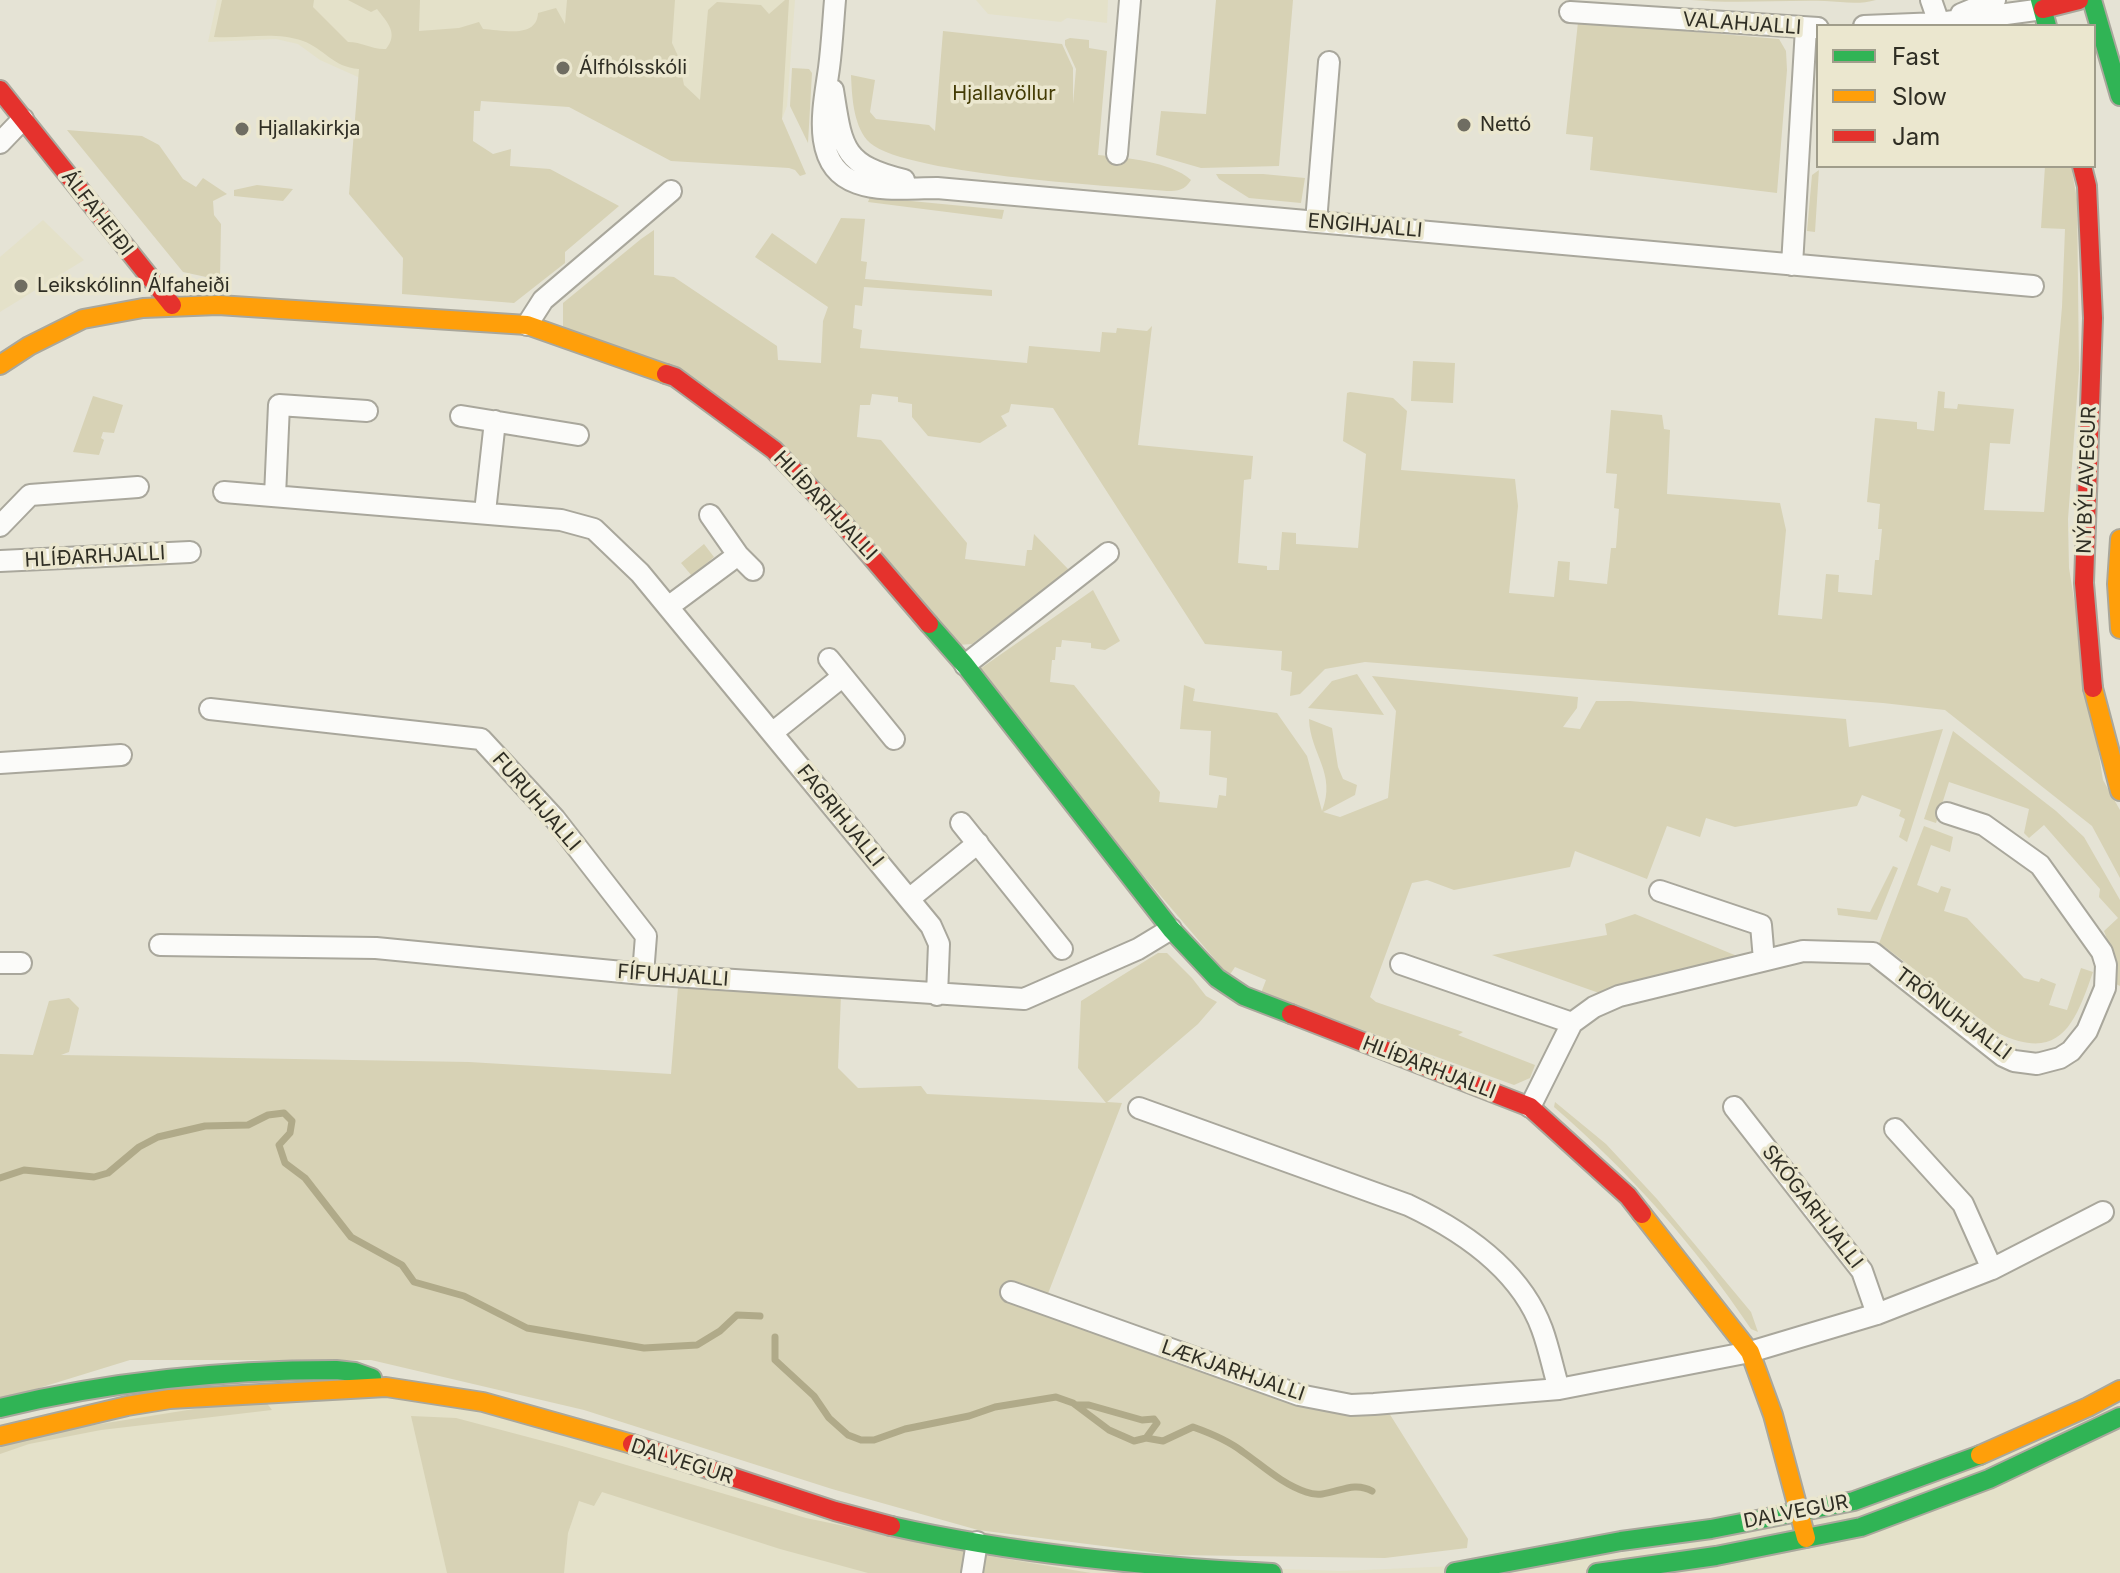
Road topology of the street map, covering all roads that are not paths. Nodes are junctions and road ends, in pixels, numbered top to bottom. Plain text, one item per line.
1 (835, 0) edge
2 (1130, 0) edge
3 (1931, 0) edge
4 (1995, 0) edge
5 (2079, 0) edge
6 (2092, 0) edge
7 (1570, 12) dead end
8 (2043, 12) edge
9 (1939, 23) junction
10 (1914, 24) edge
11 (1951, 24) edge
12 (1812, 28) edge
13 (1329, 62) dead end
14 (0, 90) edge
15 (2120, 96) edge
16 (23, 119) junction
17 (0, 143) edge
18 (1117, 154) dead end
19 (2082, 168) edge
20 (671, 191) dead end
21 (1316, 222) junction
22 (1792, 265) junction
23 (2033, 286) dead end
24 (172, 305) junction
25 (527, 325) junction
26 (0, 365) edge
27 (367, 411) dead end
28 (461, 416) dead end
29 (495, 421) junction
30 (578, 435) dead end
31 (138, 487) dead end
32 (224, 492) dead end
33 (275, 496) junction
34 (485, 512) junction
35 (710, 515) dead end
36 (0, 526) edge
37 (2120, 539) edge
38 (190, 552) dead end
39 (1108, 553) dead end
40 (738, 555) junction
41 (0, 561) edge
42 (753, 570) dead end
43 (668, 607) junction
44 (2120, 629) edge
45 (829, 659) dead end
46 (965, 665) junction
47 (842, 677) junction
48 (210, 709) dead end
49 (772, 733) junction
50 (894, 739) dead end
51 (121, 755) dead end
52 (0, 763) edge
53 (2120, 791) edge
54 (1947, 813) dead end
55 (961, 823) dead end
56 (978, 843) junction
57 (1660, 891) dead end
58 (909, 899) junction
59 (1171, 929) junction
60 (160, 945) dead end
61 (1062, 949) dead end
62 (1764, 960) junction
63 (1401, 964) dead end
64 (643, 974) junction
65 (2112, 992) edge
66 (937, 995) junction
67 (1572, 1023) junction
68 (1530, 1107) junction
69 (1734, 1107) dead end
70 (1139, 1108) dead end
71 (1895, 1129) dead end
72 (2103, 1212) dead end
73 (1992, 1269) junction
74 (1011, 1292) dead end
75 (1877, 1314) junction
76 (1750, 1352) junction
77 (386, 1387) junction
78 (1559, 1389) junction
79 (2120, 1390) edge
80 (0, 1408) edge
81 (2120, 1417) edge
82 (0, 1436) edge
83 (1800, 1512) junction
84 (1806, 1538) junction
85 (977, 1542) junction
86 (1455, 1572) edge
87 (972, 1573) edge
88 (1272, 1573) edge
89 (1442, 1573) edge
90 (1462, 1573) edge
91 (1597, 1573) edge

1 - 21 street, ENGIHJALLI
2 - 18 street
3 - 9 street
4 - 9 street
5 - 8 street
6 - 15 street
7 - 12 street, VALAHJALLI
8 - 9 street
9 - 10 street
9 - 11 street
12 - 22 street
13 - 21 street
14 - 16 street, ÁLFAHEIÐI
16 - 17 street
16 - 24 street, ÁLFAHEIÐI
19 - 53 street, NÝBÝLAVEGUR
20 - 25 street
21 - 22 street, ENGIHJALLI
22 - 23 street, ENGIHJALLI
24 - 25 street, HLÍÐARHJALLI
24 - 26 street, HLÍÐARHJALLI
25 - 46 street, HLÍÐARHJALLI
27 - 33 street
28 - 29 street
29 - 30 street
29 - 34 street
31 - 36 street
32 - 33 street, FAGRIHJALLI
33 - 34 street, FAGRIHJALLI
34 - 43 street, FAGRIHJALLI
35 - 40 street
37 - 44 street, NÝBÝLAVEGUR
38 - 41 street, HLÍÐARHJALLI
39 - 46 street
40 - 42 street
40 - 43 street
43 - 49 street, FAGRIHJALLI
45 - 47 street
46 - 59 street, HLÍÐARHJALLI
47 - 49 street
47 - 50 street
48 - 64 street, FURUHJALLI
49 - 58 street, FAGRIHJALLI
51 - 52 street
54 - 65 street, TRÖNUHJALLI
55 - 56 street
56 - 58 street
56 - 61 street
57 - 62 street
58 - 66 street, FAGRIHJALLI
59 - 66 street, FÍFUHJALLI
59 - 68 street, HLÍÐARHJALLI
60 - 64 street, FÍFUHJALLI
62 - 65 street, TRÖNUHJALLI
62 - 67 street, TRÖNUHJALLI
63 - 67 street
64 - 66 street, FÍFUHJALLI
67 - 68 street
68 - 76 street, HLÍÐARHJALLI
69 - 75 street, SKÓGARHJALLI
70 - 78 street
71 - 73 street
72 - 73 street
73 - 75 street
74 - 78 street, LÆKJARHJALLI
75 - 76 street
76 - 78 street, LÆKJARHJALLI
76 - 83 street, HLÍÐARHJALLI
77 - 80 street, DALVEGUR
77 - 82 street, DALVEGUR
77 - 85 street, DALVEGUR
79 - 83 street, DALVEGUR
81 - 84 street, DALVEGUR
83 - 84 street, HLÍÐARHJALLI
83 - 86 street, DALVEGUR
84 - 91 street, DALVEGUR
85 - 87 street
85 - 88 street, DALVEGUR
86 - 89 street, DALVEGUR
86 - 90 street, DALVEGUR

